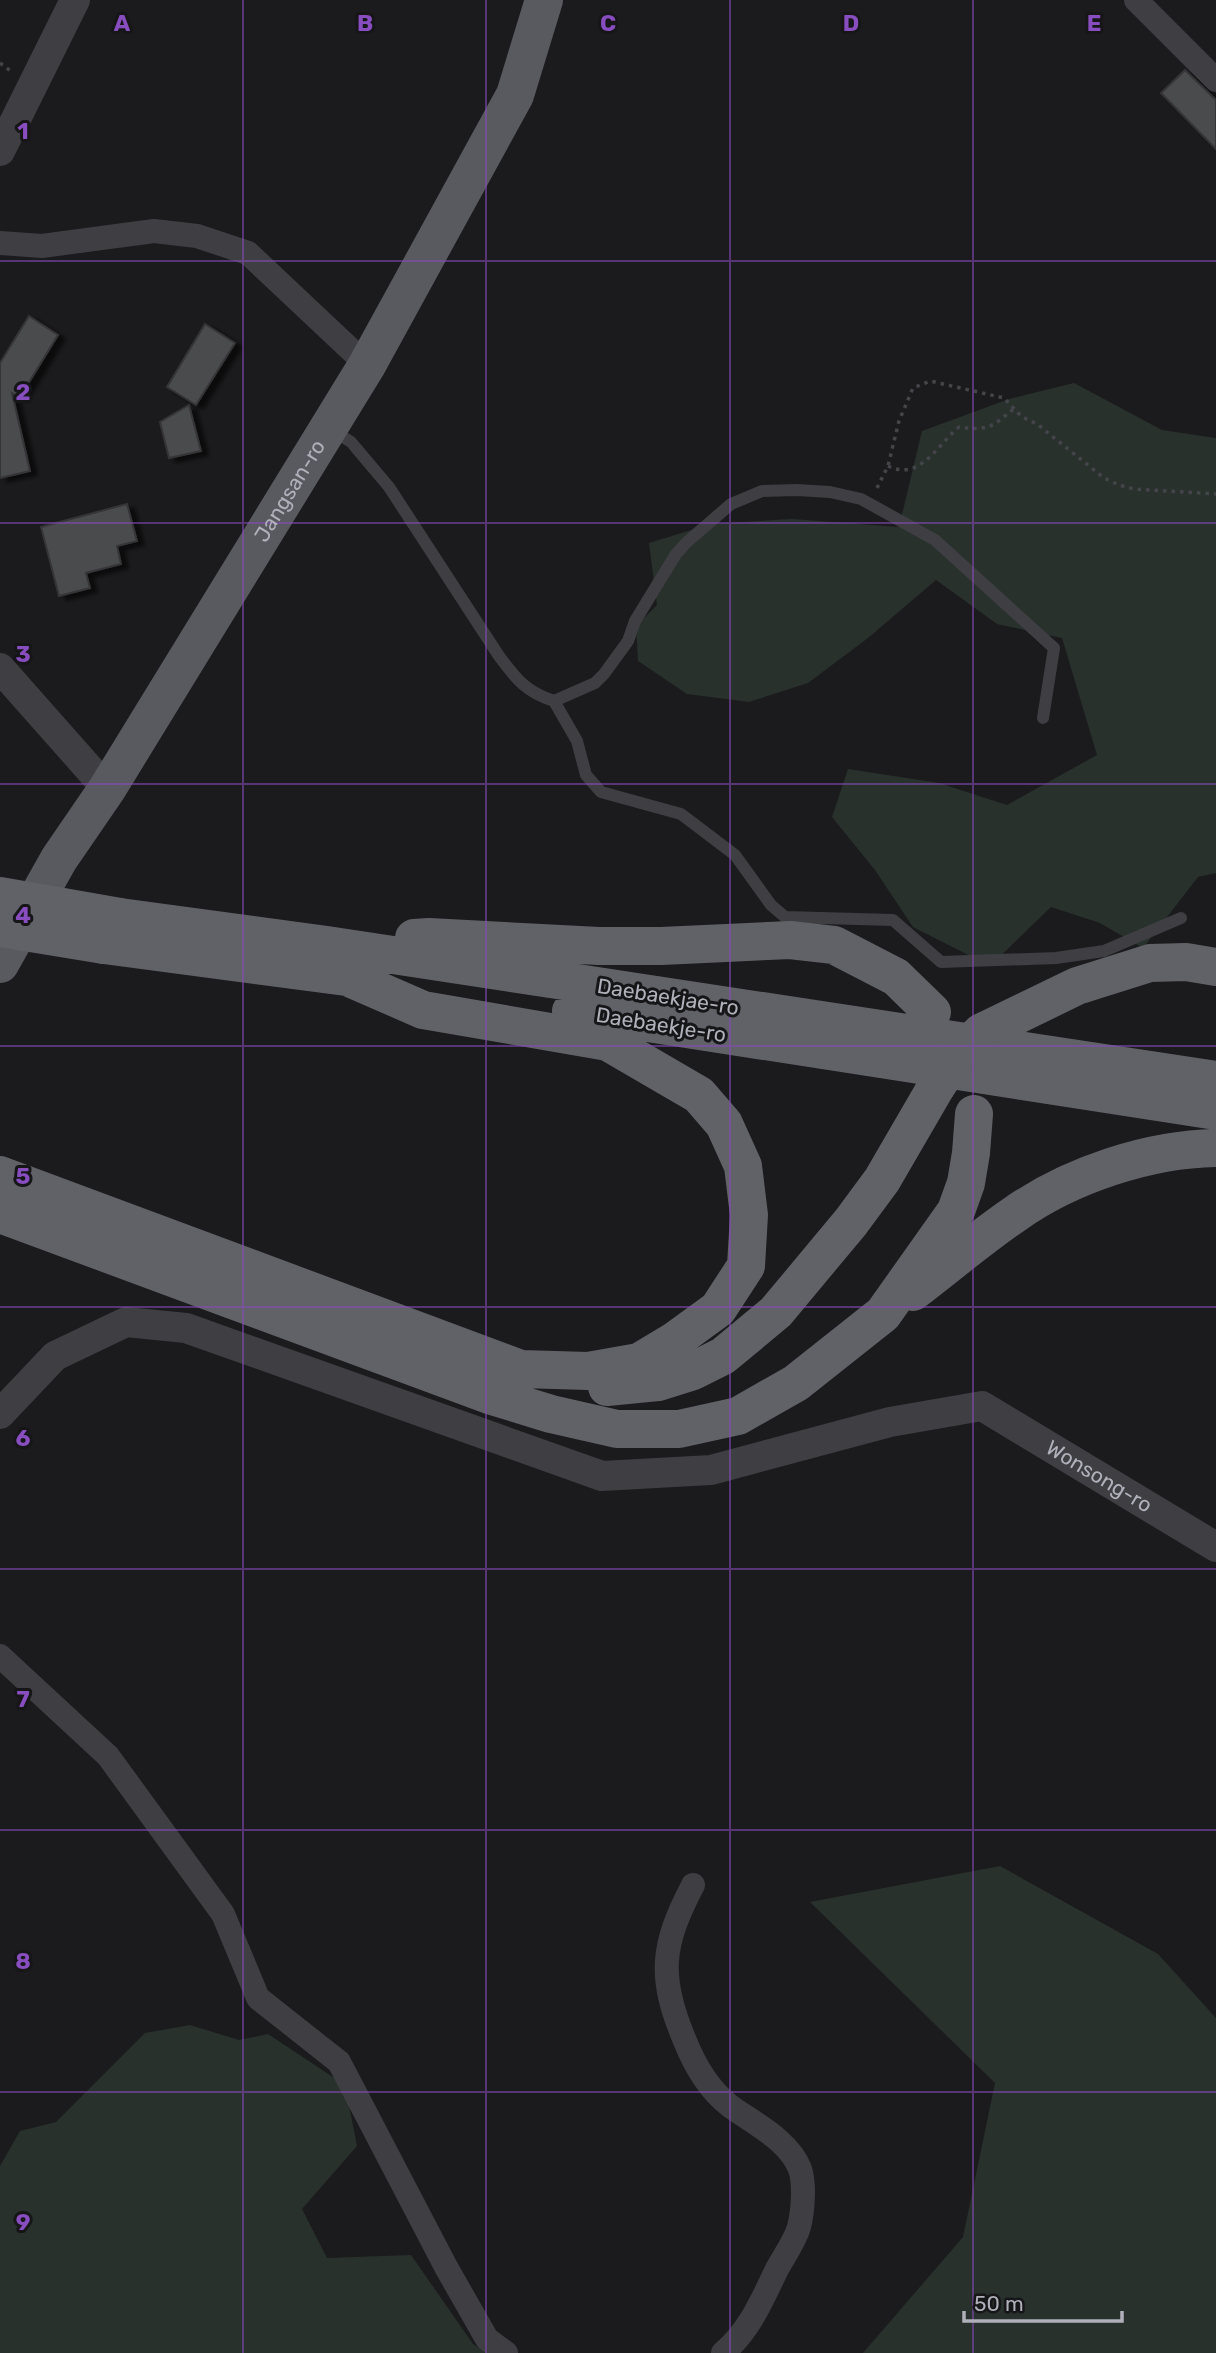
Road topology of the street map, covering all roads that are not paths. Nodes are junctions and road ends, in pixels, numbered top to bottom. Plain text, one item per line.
1 (75, 0) edge
2 (544, 0) edge
3 (1136, 0) edge
4 (1216, 80) edge
5 (0, 151) edge
6 (0, 243) edge
7 (368, 365) junction
8 (329, 428) junction
9 (0, 668) edge
10 (554, 701) junction
11 (1043, 718) dead end
12 (107, 789) junction
13 (0, 896) edge
14 (1181, 918) dead end
15 (0, 928) edge
16 (112, 931) junction
17 (336, 960) junction
18 (0, 964) edge
19 (1216, 967) edge
20 (932, 1012) dead end
21 (1216, 1080) edge
22 (1216, 1111) edge
23 (974, 1114) dead end
24 (1216, 1148) edge
25 (0, 1155) edge
26 (10, 1203) edge
27 (883, 1314) junction
28 (521, 1369) junction
29 (0, 1414) edge
30 (1216, 1546) edge
31 (0, 1656) edge
32 (693, 1885) dead end
33 (506, 2353) edge
34 (723, 2353) edge

1 - 5 street
2 - 7 main road, Jangsan-ro
3 - 4 street
6 - 7 street
7 - 8 main road, Jangsan-ro
8 - 10 lane
8 - 12 main road, Jangsan-ro
9 - 12 street
10 - 11 lane
10 - 14 lane
12 - 18 main road, Jangsan-ro
13 - 16 highway, bridge
15 - 16 highway, bridge
16 - 17 highway, Daebaekjae-ro
17 - 20 highway
17 - 21 highway, Daebaekjae-ro
17 - 22 highway, Daebaekje-ro
17 - 28 highway
19 - 28 highway, bridge
23 - 27 highway
24 - 27 highway
25 - 26 highway
26 - 27 highway
26 - 28 highway
29 - 30 street, Wonsong-ro
31 - 33 street
32 - 34 street

